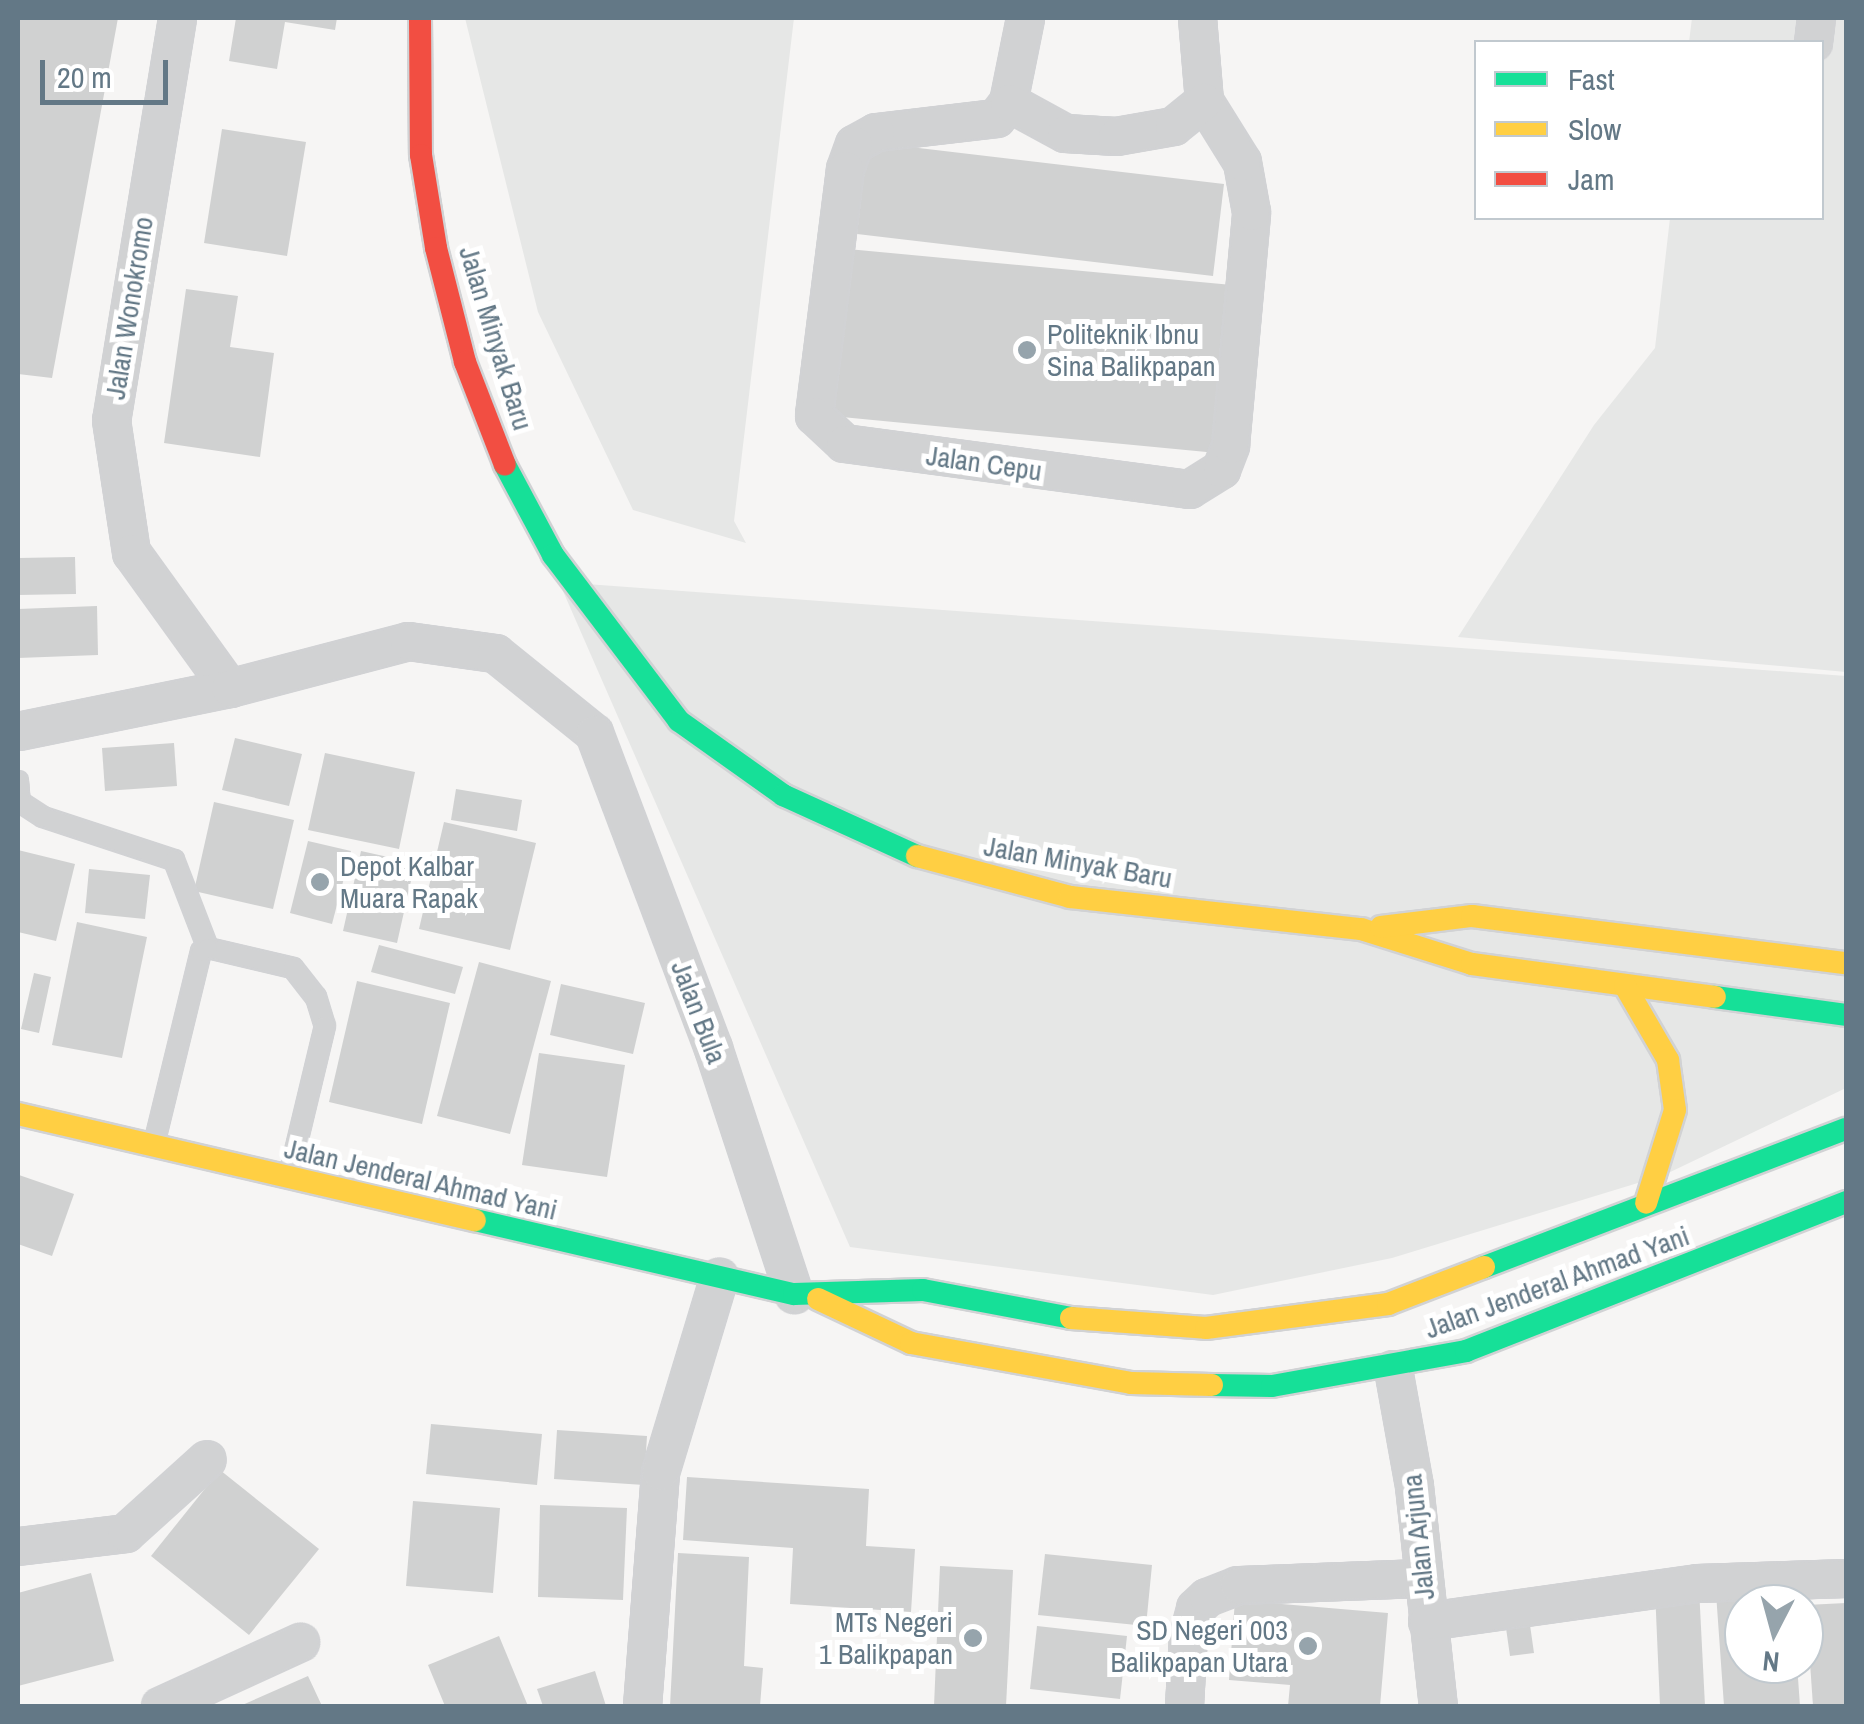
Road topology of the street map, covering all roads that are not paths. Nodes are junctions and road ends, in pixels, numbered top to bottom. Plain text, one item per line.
1 (177, 18) edge
2 (420, 18) edge
3 (1025, 18) edge
4 (1197, 18) edge
5 (1204, 101) junction
6 (1008, 102) junction
7 (228, 688) junction
8 (18, 731) edge
9 (18, 781) edge
10 (1362, 929) junction
11 (208, 948) junction
12 (1846, 963) edge
13 (1625, 986) junction
14 (1846, 1015) edge
15 (18, 1114) edge
16 (1846, 1129) edge
17 (154, 1146) junction
18 (288, 1180) junction
19 (1846, 1202) edge
20 (1646, 1203) junction
21 (719, 1277) junction
22 (804, 1296) junction
23 (1393, 1369) junction
24 (207, 1459) dead end
25 (18, 1546) edge
26 (1420, 1561) junction
27 (1846, 1578) edge
28 (1428, 1621) junction
29 (300, 1642) dead end
30 (160, 1706) edge
31 (642, 1706) edge
32 (1184, 1706) edge
33 (1438, 1706) edge

1 - 7 street, Jalan Wonokromo
2 - 10 main road, Jalan Minyak Baru
3 - 6 street
4 - 5 street, Jalan Cepu
5 - 6 street
5 - 6 street, Jalan Cepu
7 - 8 street
7 - 22 street, Jalan Bula
9 - 11 lane
10 - 12 main road
10 - 13 main road, Jalan Minyak Baru
11 - 17 lane
11 - 18 lane
13 - 14 main road, Jalan Minyak Baru
13 - 20 main road
15 - 17 main road, Jalan Jenderal Ahmad Yani
16 - 20 main road, Jalan Jenderal Ahmad Yani
17 - 18 main road, Jalan Jenderal Ahmad Yani
18 - 21 main road, Jalan Jenderal Ahmad Yani
19 - 23 main road, Jalan Jenderal Ahmad Yani
20 - 22 main road, Jalan Jenderal Ahmad Yani
21 - 22 main road, Jalan Jenderal Ahmad Yani
21 - 31 street
22 - 23 main road, Jalan Jenderal Ahmad Yani
23 - 26 street, Jalan Arjuna
24 - 25 street
26 - 28 street, Jalan Arjuna
26 - 32 street
27 - 28 street
28 - 33 street, Jalan Arjuna
29 - 30 street

